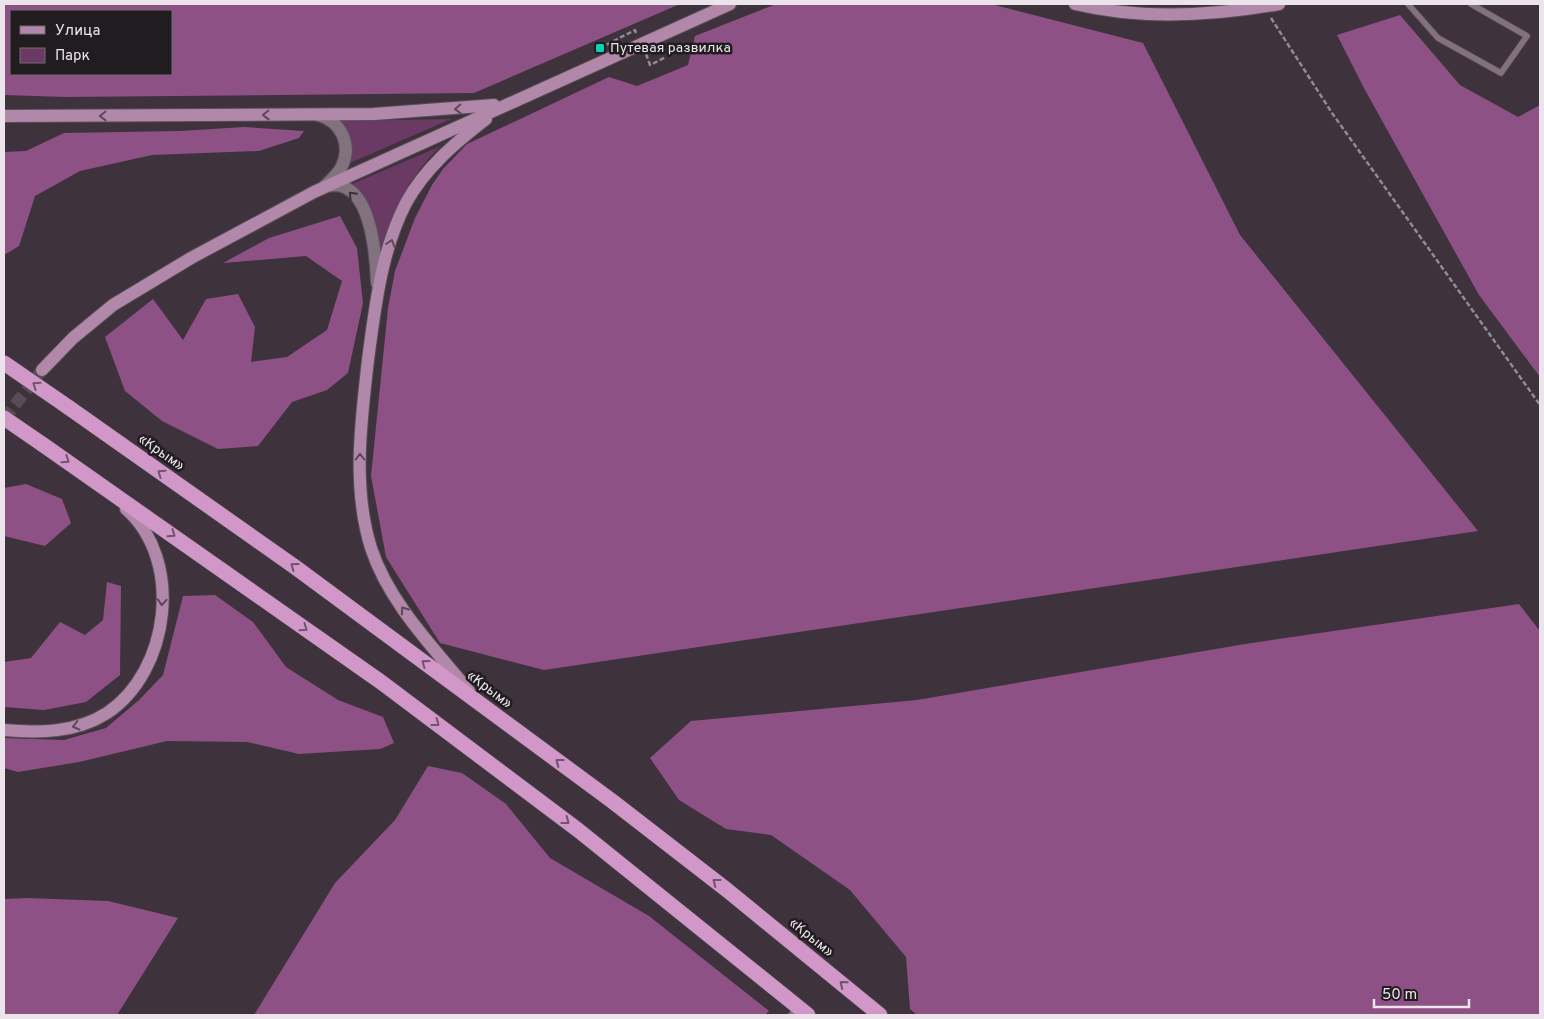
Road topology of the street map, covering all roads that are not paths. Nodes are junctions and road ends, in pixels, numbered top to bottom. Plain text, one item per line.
1 (730, 4) edge
2 (1075, 4) edge
3 (1279, 4) edge
4 (1408, 4) edge
5 (1471, 4) edge
6 (506, 104) junction
7 (314, 114) junction
8 (4, 116) edge
9 (325, 186) junction
10 (378, 290) junction
11 (4, 363) edge
12 (42, 370) tunnel mouth
13 (4, 418) edge
14 (89, 476) junction
15 (478, 702) junction
16 (4, 730) edge
17 (799, 1012) edge
18 (880, 1015) edge

1 - 6 main road
2 - 3 main road
4 - 5 lane
6 -> 7 main road
6 - 9 main road
10 -> 6 main road
7 -> 8 main road
7 - 9 street
10 -> 9 street
9 - 12 main road
15 -> 10 main road
15 -> 11 highway, «Крым», bridge
13 -> 14 highway, bridge
14 -> 16 main road
14 -> 17 highway
18 -> 15 highway, «Крым»

